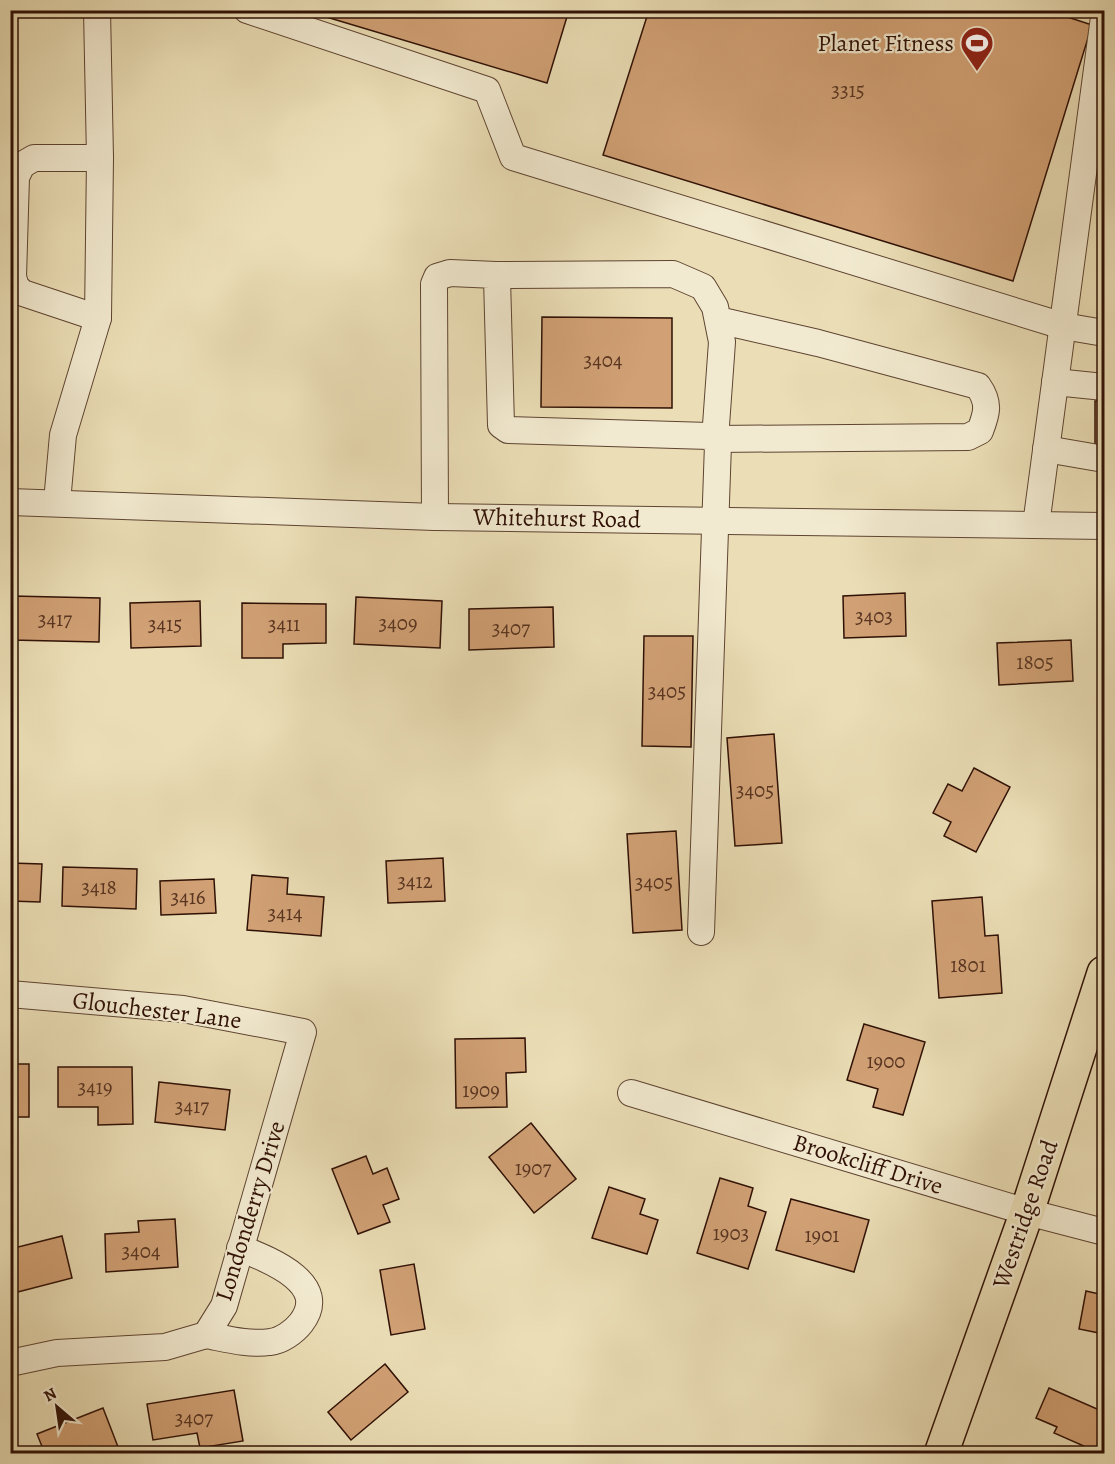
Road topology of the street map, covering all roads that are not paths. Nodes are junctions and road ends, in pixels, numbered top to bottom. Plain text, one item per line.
1 (97, 10) edge
2 (247, 10) edge
3 (1104, 17) edge
4 (100, 158) junction
5 (496, 275) junction
6 (98, 318) junction
7 (718, 320) junction
8 (1063, 326) junction
9 (1104, 333) edge
10 (1056, 382) junction
11 (1104, 387) edge
12 (715, 439) junction
13 (1046, 449) junction
14 (1104, 459) edge
15 (10, 502) edge
16 (57, 502) junction
17 (435, 517) junction
18 (715, 520) junction
19 (1036, 525) junction
20 (1104, 526) edge
21 (701, 932) dead end
22 (1104, 973) edge
23 (10, 994) edge
24 (303, 1032) joint
25 (631, 1093) dead end
26 (1027, 1212) junction
27 (1104, 1232) edge
28 (240, 1248) junction
29 (206, 1335) junction
30 (10, 1363) edge
31 (941, 1454) edge

1 - 4 street
2 - 8 street
3 - 8 street
4 - 6 street
4 - 6 street
5 - 7 street
5 - 12 street
5 - 17 street
6 - 16 street
7 - 12 street
7 - 12 street
8 - 9 street
8 - 10 street
10 - 11 street
10 - 13 street
12 - 18 street
13 - 14 street
13 - 19 street
15 - 16 street, Whitehurst Road
16 - 17 street, Whitehurst Road
17 - 18 street, Whitehurst Road
18 - 19 street, Whitehurst Road
18 - 21 street
19 - 20 street, Whitehurst Road
22 - 26 main road, Westridge Road
23 - 24 street, Glouchester Lane
24 - 28 street, Londonderry Drive
25 - 26 street, Brookcliff Drive
26 - 27 street, Brookcliff Drive
26 - 31 main road, Westridge Road
28 - 29 street, Londonderry Drive
28 - 29 street
29 - 30 street

